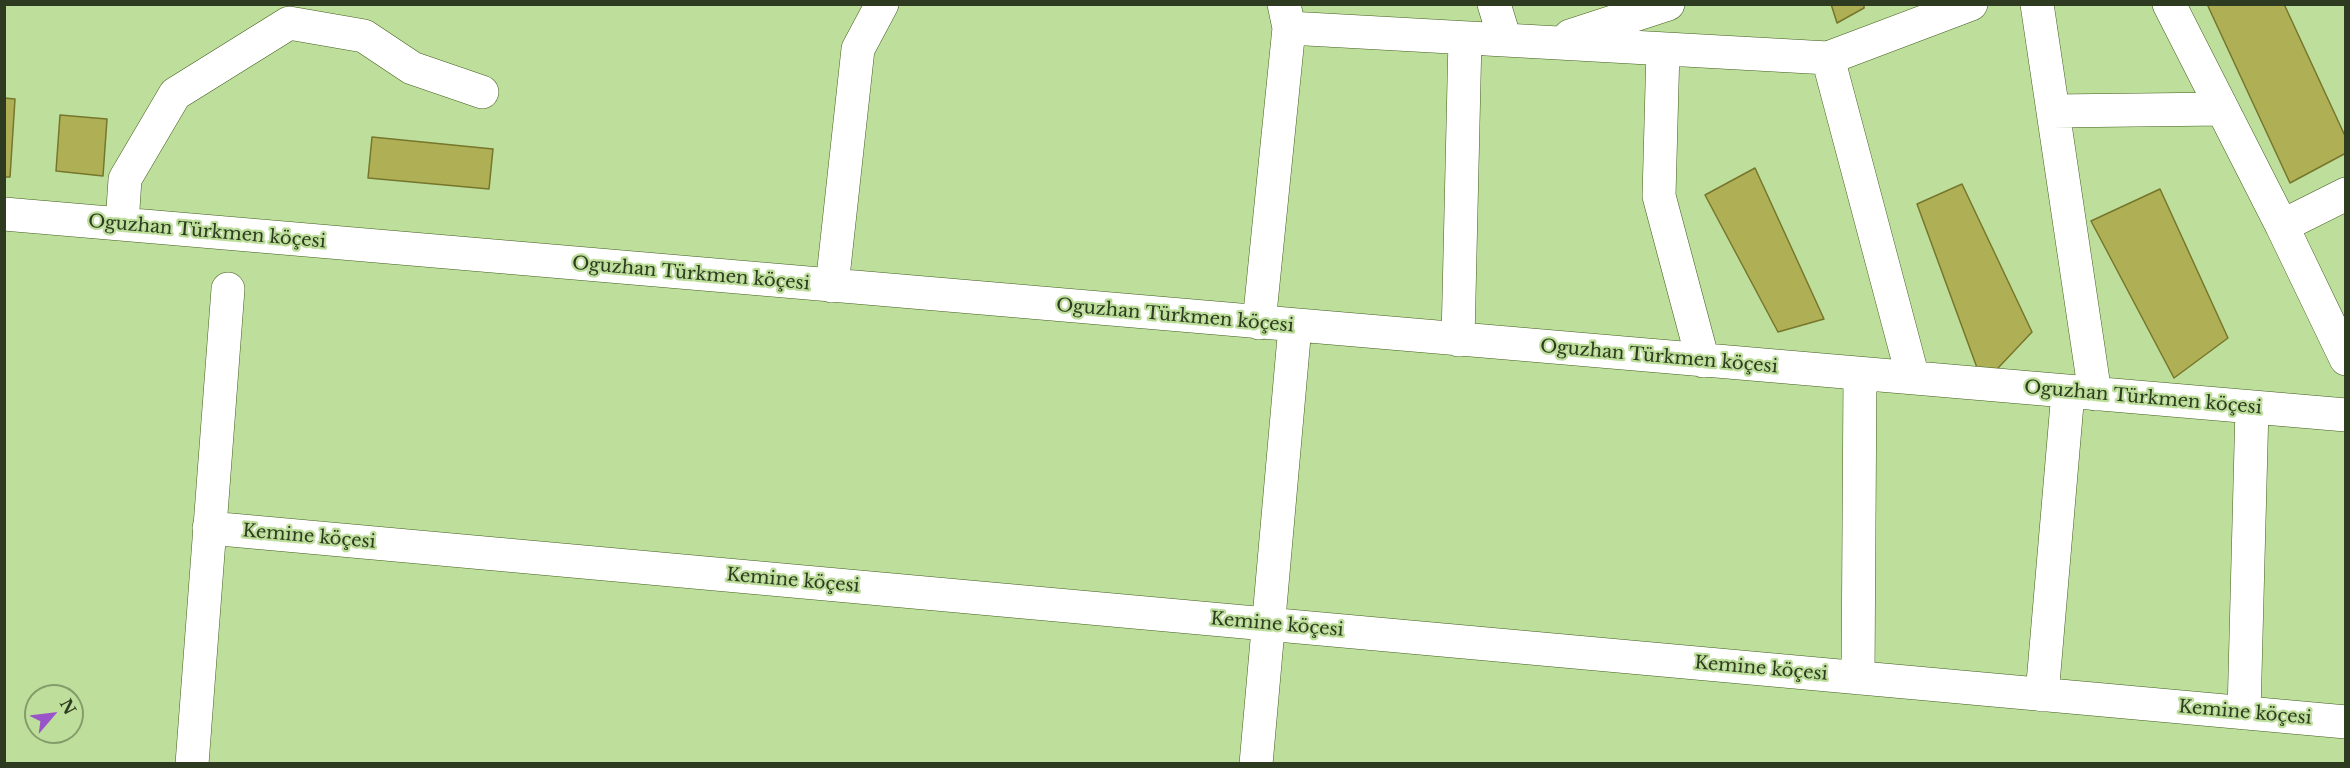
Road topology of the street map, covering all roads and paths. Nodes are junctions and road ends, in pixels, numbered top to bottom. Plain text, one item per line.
1 (882, 4) edge
2 (1494, 4) edge
3 (1668, 4) edge
4 (1971, 4) edge
5 (2037, 4) edge
6 (2169, 4) edge
7 (1912, 15) edge
8 (1286, 16) edge
9 (1465, 38) junction
10 (1504, 40) junction
11 (1550, 43) junction
12 (1663, 49) junction
13 (1828, 58) junction
14 (482, 92) dead end
15 (2222, 108) junction
16 (2053, 111) junction
17 (2346, 194) edge
18 (4, 214) edge
19 (122, 224) junction
20 (2282, 226) junction
21 (832, 286) junction
22 (228, 289) dead end
23 (1258, 323) junction
24 (1295, 326) junction
25 (1458, 340) junction
26 (2346, 359) edge
27 (1703, 361) junction
28 (1860, 374) junction
29 (1913, 378) junction
30 (2082, 393) junction
31 (2252, 407) junction
32 (2346, 415) edge
33 (209, 528) junction
34 (1268, 624) junction
35 (1858, 678) junction
36 (2042, 695) junction
37 (2244, 713) junction
38 (2346, 722) edge
39 (192, 764) edge
40 (1256, 764) edge

1 - 21 street
2 - 10 street
3 - 11 street
4 - 7 street
5 - 16 street
6 - 15 street
7 - 13 street
8 - 9 street
8 - 23 street
9 - 10 street
9 - 25 street
10 - 11 street
11 - 12 street
12 - 13 street
12 - 27 street
13 - 29 street
14 - 19 street
15 - 16 street
15 - 20 street
16 - 30 street
17 - 20 street
18 - 19 street, Oguzhan Türkmen köçesi
19 - 21 street, Oguzhan Türkmen köçesi
20 - 26 street
21 - 23 street, Oguzhan Türkmen köçesi
22 - 33 street
23 - 24 street, Oguzhan Türkmen köçesi
24 - 25 street, Oguzhan Türkmen köçesi
24 - 34 street
25 - 27 street, Oguzhan Türkmen köçesi
27 - 28 street, Oguzhan Türkmen köçesi
28 - 29 street, Oguzhan Türkmen köçesi
28 - 35 street
29 - 30 street, Oguzhan Türkmen köçesi
30 - 31 street, Oguzhan Türkmen köçesi
30 - 36 street
31 - 32 street, Oguzhan Türkmen köçesi
31 - 37 street
33 - 34 street, Kemine köçesi
33 - 39 street
34 - 35 street, Kemine köçesi
34 - 40 street
35 - 36 street, Kemine köçesi
36 - 37 street, Kemine köçesi
37 - 38 street, Kemine köçesi

